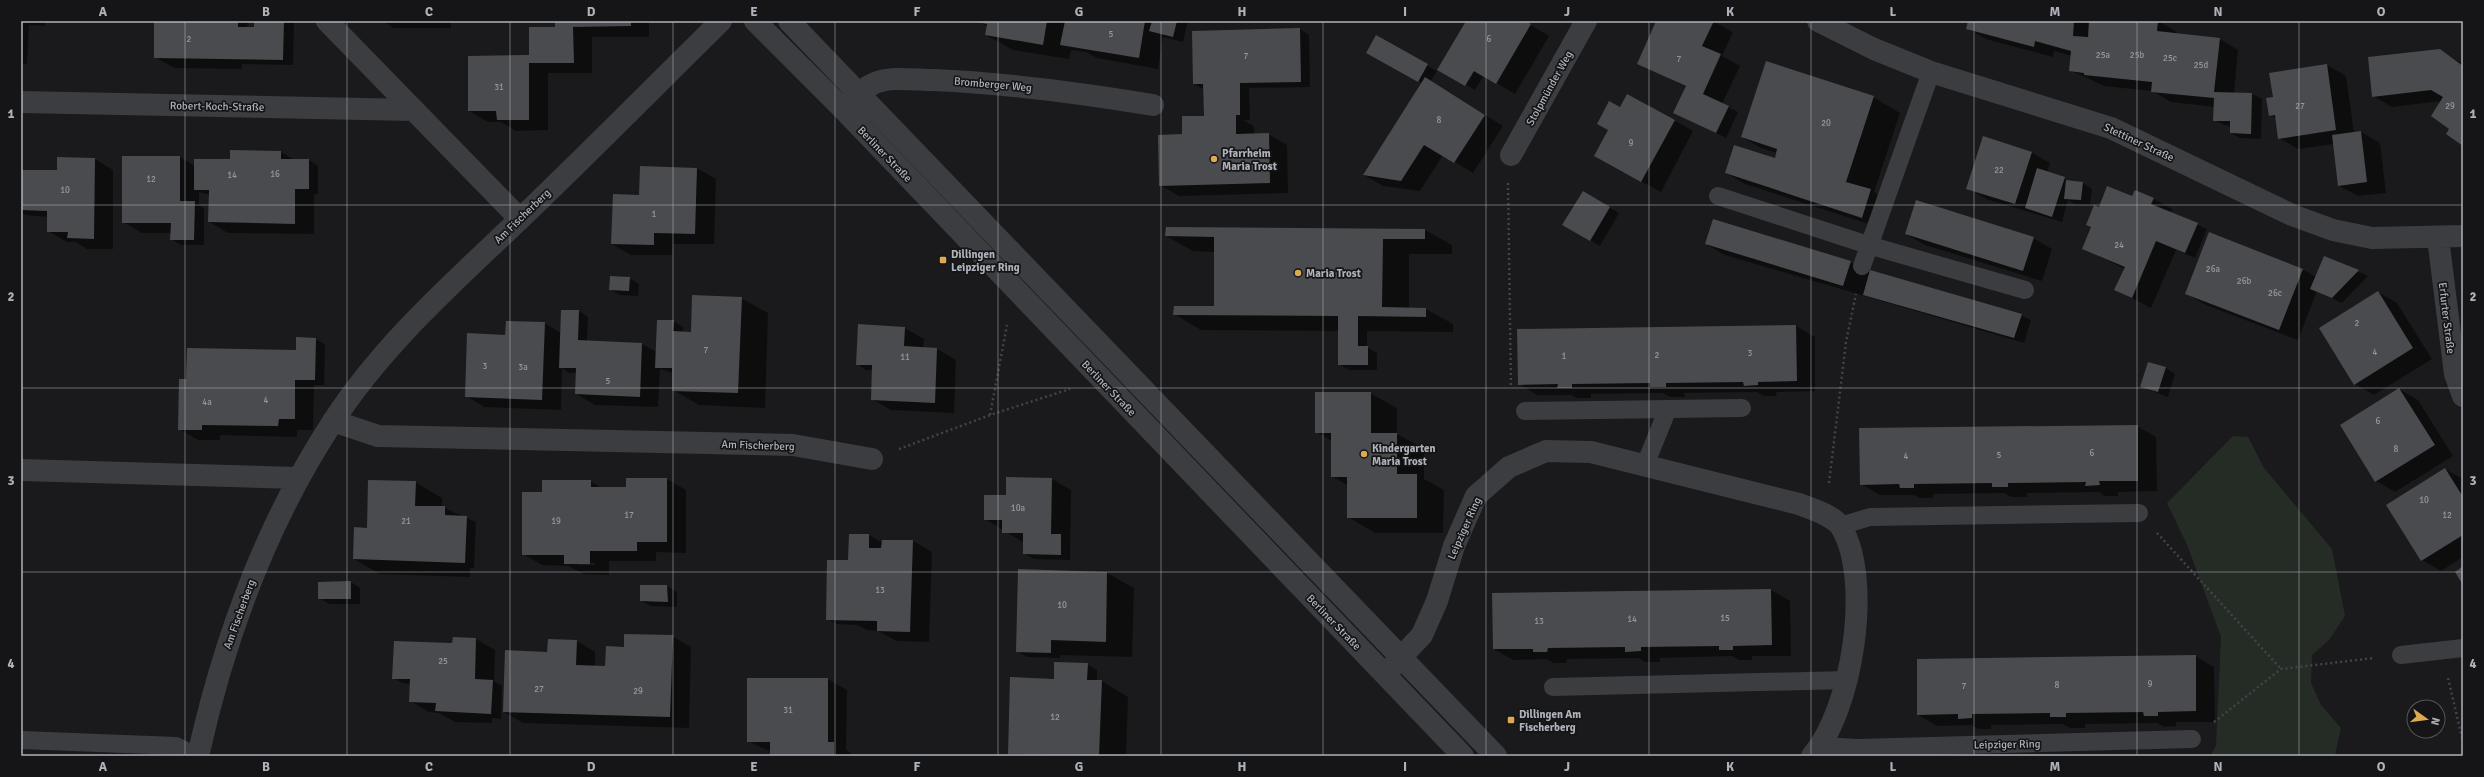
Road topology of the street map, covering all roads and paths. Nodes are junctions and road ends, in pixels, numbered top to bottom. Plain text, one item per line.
1 (328, 21) edge
2 (721, 21) edge
3 (755, 21) edge
4 (789, 21) edge
5 (1586, 21) edge
6 (1818, 21) edge
7 (1931, 72) junction
8 (860, 92) junction
9 (21, 102) edge
10 (1153, 105) dead end
11 (842, 109) junction
12 (413, 110) junction
13 (1512, 155) joint
14 (1718, 196) dead end
15 (520, 219) junction
16 (2463, 236) edge
17 (2438, 238) junction
18 (1868, 245) junction
19 (1862, 266) joint
20 (1014, 290) junction
21 (2025, 290) dead end
22 (1100, 379) junction
23 (2463, 396) edge
24 (1742, 408) dead end
25 (1525, 411) joint
26 (1667, 411) junction
27 (990, 415) junction
28 (333, 421) junction
29 (872, 459) joint
30 (1645, 465) junction
31 (21, 470) edge
32 (298, 478) junction
33 (2139, 513) joint
34 (1833, 521) junction
35 (2463, 648) edge
36 (2441, 650) junction
37 (2400, 655) joint
38 (1402, 657) junction
39 (2281, 669) junction
40 (1385, 674) junction
41 (1848, 680) junction
42 (1553, 687) dead end
43 (2192, 739) joint
44 (21, 740) edge
45 (2463, 742) edge
46 (1817, 751) edge
47 (197, 756) edge
48 (1463, 756) edge
49 (1496, 756) edge

1 - 12 street
2 - 15 street, Am Fischerberg
3 - 11 street, Berliner Straße
4 - 8 street
5 - 13 street, Stolpmünder Weg
6 - 7 street, Stettiner Straße
7 - 17 street, Stettiner Straße
7 - 18 lane
8 - 10 street, Bromberger Weg
8 - 11 street, Bromberger Weg
8 - 38 street
9 - 12 street, Robert-Koch-Straße
11 - 20 street, Berliner Straße
12 - 15 street
13 - 25 path
14 - 18 lane
15 - 28 street, Am Fischerberg
16 - 17 street, Stettiner Straße
17 - 23 street, Erfurter Straße
18 - 19 lane
18 - 21 lane
19 - 34 path
20 - 22 street, Berliner Straße
20 - 27 path
22 - 27 path
22 - 40 street, Berliner Straße
24 - 26 lane
25 - 26 lane
26 - 30 lane
27 - 29 path
28 - 29 street, Am Fischerberg
28 - 32 street, Am Fischerberg
30 - 34 street, Leipziger Ring
30 - 38 street, Leipziger Ring
31 - 32 street
32 - 47 street, Am Fischerberg
33 - 34 lane
33 - 39 path
34 - 41 street, Leipziger Ring
35 - 36 lane
36 - 37 lane
36 - 45 path
37 - 39 path
38 - 40 street, Leipziger Ring
38 - 49 street
39 - 43 path
40 - 48 street, Berliner Straße
41 - 42 lane
41 - 46 street, Leipziger Ring
43 - 46 lane, Leipziger Ring
44 - 47 lane

